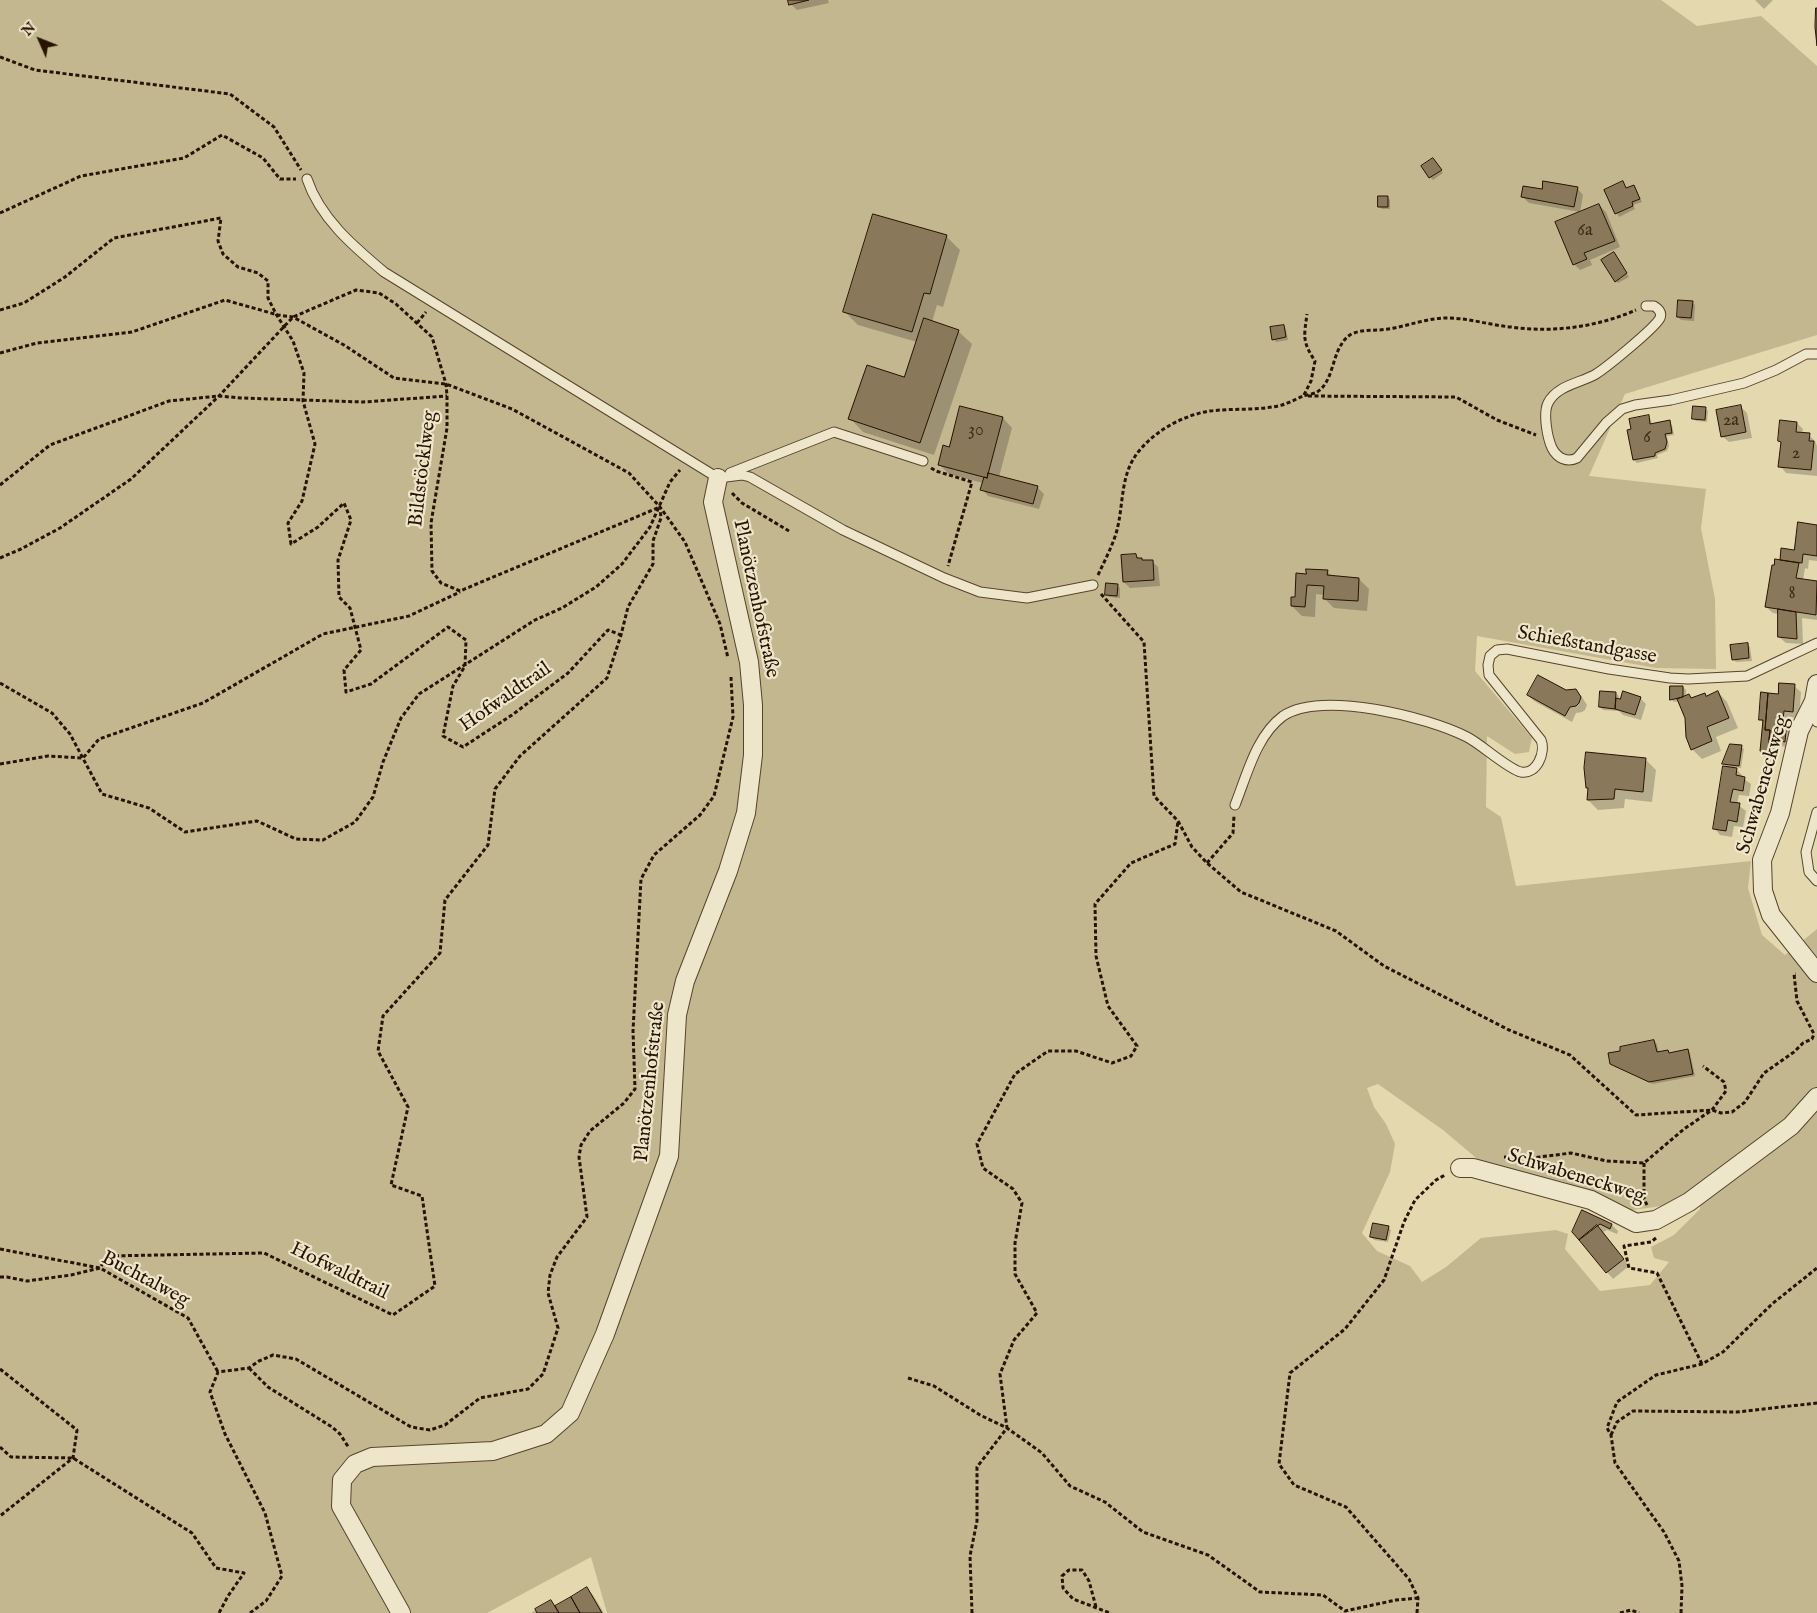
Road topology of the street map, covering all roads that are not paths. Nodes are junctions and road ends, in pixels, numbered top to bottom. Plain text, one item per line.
1 (307, 179) road end
2 (1646, 306) road end
3 (1817, 354) edge
4 (923, 461) road end
5 (718, 478) junction
6 (1093, 585) road end
7 (1817, 643) edge
8 (1815, 692) edge
9 (1817, 722) edge
10 (1235, 805) road end
11 (1817, 812) edge
12 (1817, 881) edge
13 (1814, 969) edge
14 (1817, 1097) edge
15 (1460, 1168) road end
16 (401, 1613) edge

1 - 5 lane
2 - 3 lane
4 - 5 lane
5 - 6 lane
5 - 16 street, Planötzenhofstraße
7 - 10 lane, Schießstandgasse
8 - 9 lane
8 - 13 street, Schwabeneckweg
11 - 12 lane
14 - 15 street, Schwabeneckweg

